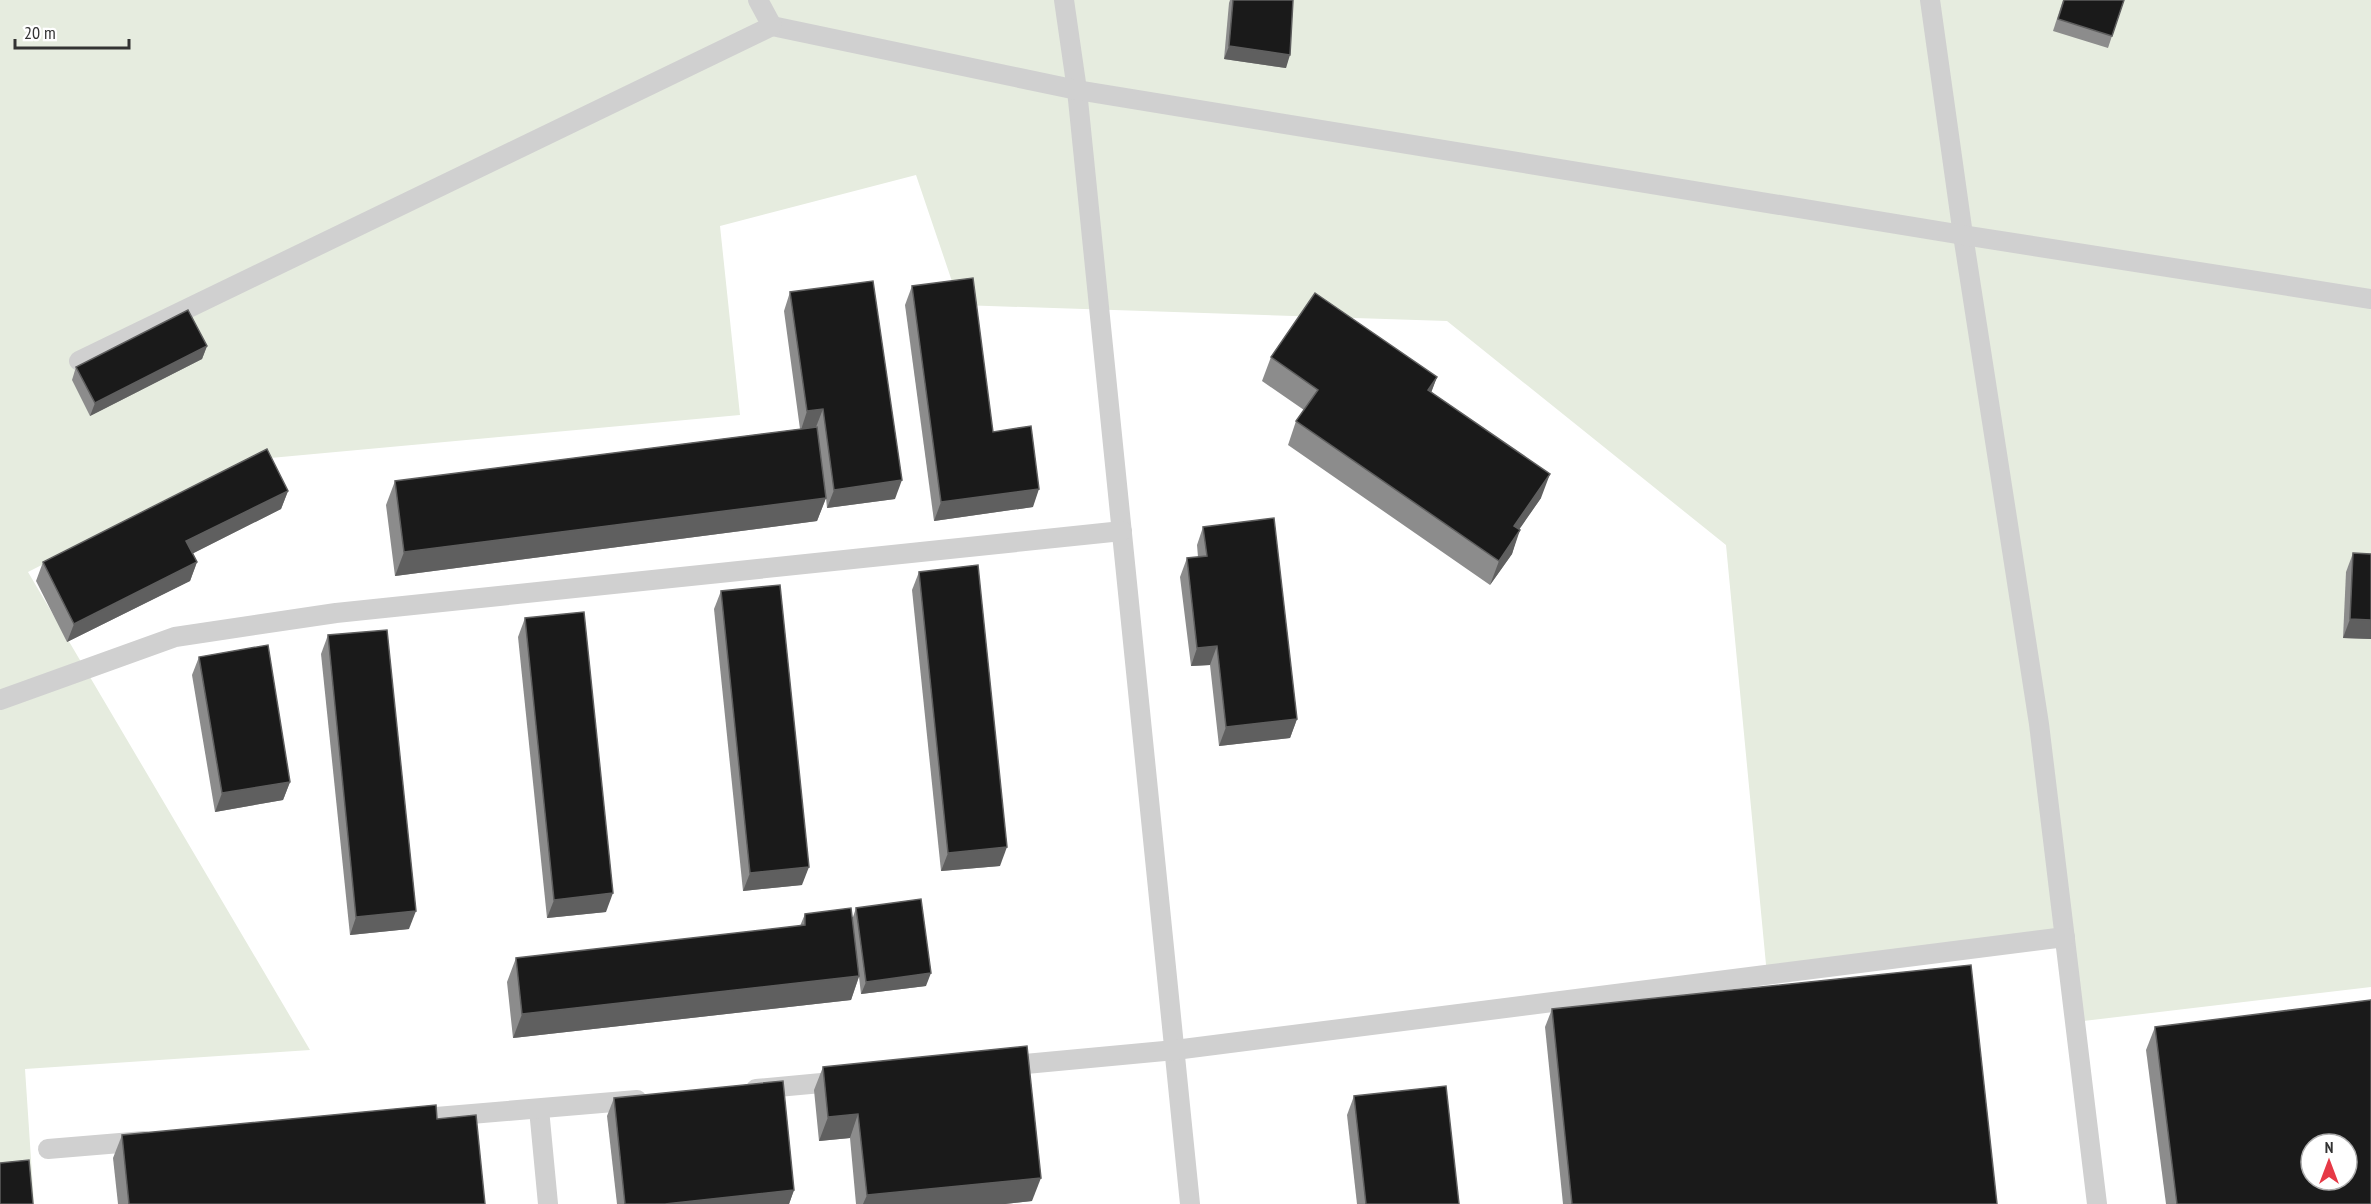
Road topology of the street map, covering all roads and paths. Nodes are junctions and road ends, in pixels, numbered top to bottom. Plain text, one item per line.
1 (758, 0) edge
2 (1064, 0) edge
3 (1930, 0) edge
4 (772, 26) junction
5 (1077, 90) junction
6 (1963, 235) junction
7 (2371, 299) edge
8 (79, 361) dead end
9 (1122, 531) junction
10 (0, 700) edge
11 (2065, 937) junction
12 (1175, 1050) junction
13 (987, 1068) edge
14 (857, 1080) edge
15 (739, 1090) edge
16 (657, 1098) edge
17 (539, 1109) junction
18 (387, 1121) edge
19 (165, 1139) edge
20 (48, 1149) dead end
21 (548, 1204) edge
22 (1190, 1204) edge
23 (2097, 1204) edge

1 - 4 lane
2 - 5 lane
3 - 6 lane
4 - 5 lane
4 - 8 lane
5 - 6 lane
5 - 9 lane
6 - 7 lane
6 - 11 lane
9 - 10 lane
9 - 12 lane
11 - 12 lane
11 - 23 lane
12 - 13 lane
12 - 22 lane
14 - 15 lane
16 - 17 lane
17 - 18 lane
17 - 21 lane
19 - 20 lane

